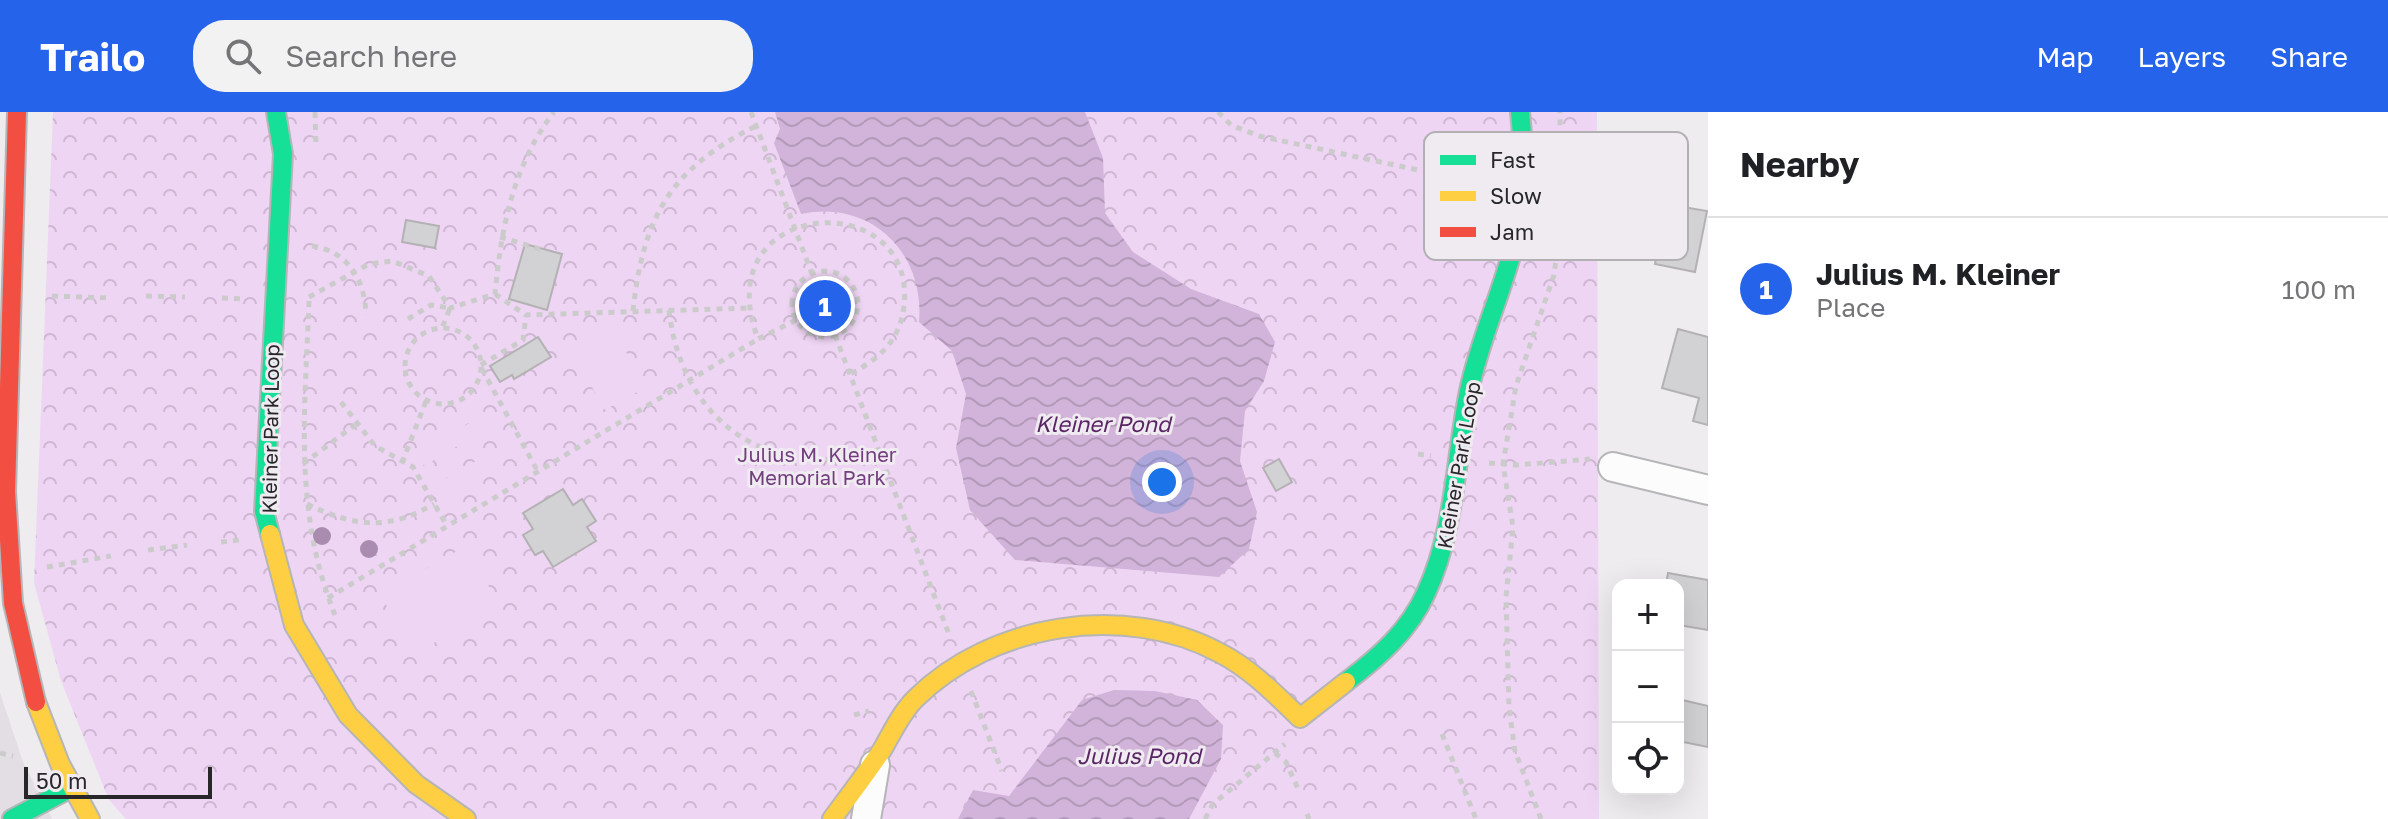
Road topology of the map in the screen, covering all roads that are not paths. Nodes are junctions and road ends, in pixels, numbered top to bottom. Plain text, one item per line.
1 (17, 112) edge
2 (276, 112) edge
3 (1520, 112) edge
4 (1521, 132) edge
5 (1509, 260) edge
6 (1613, 467) road end
7 (1708, 490) edge
8 (877, 758) junction
9 (71, 788) junction
10 (12, 819) edge
11 (90, 819) edge
12 (466, 819) edge
13 (832, 819) edge
14 (866, 819) edge

1 - 9 street
2 - 12 street, Kleiner Park Loop
3 - 4 street, Kleiner Park Loop
5 - 8 street, Kleiner Park Loop
6 - 7 street
8 - 13 street
8 - 14 street
9 - 10 street
9 - 11 street

